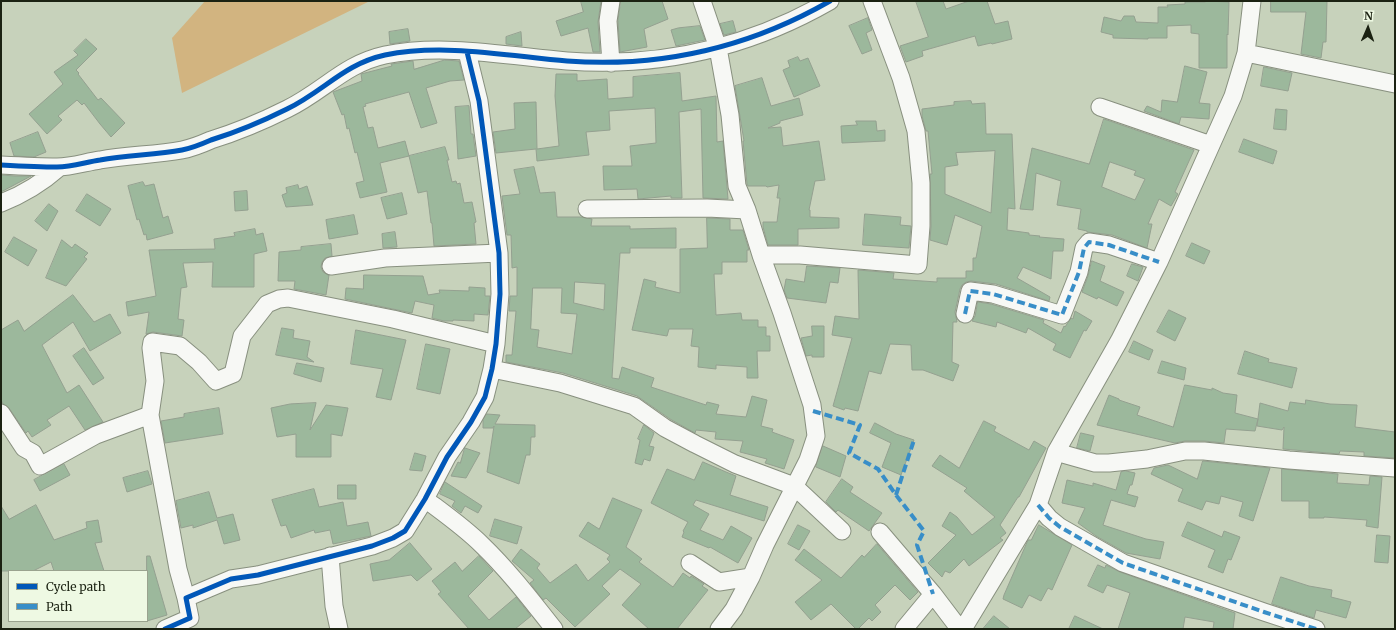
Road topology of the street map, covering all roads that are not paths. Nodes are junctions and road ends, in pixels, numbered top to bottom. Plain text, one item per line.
1 (611, 1) edge
2 (702, 1) edge
3 (830, 1) edge
4 (872, 1) edge
5 (1252, 1) edge
6 (718, 48) junction
7 (467, 52) junction
8 (1246, 53) junction
9 (611, 63) junction
10 (1395, 84) edge
11 (1100, 107) dead end
12 (1211, 145) junction
13 (1, 165) edge
14 (60, 167) junction
15 (1, 203) edge
16 (587, 210) dead end
17 (747, 210) junction
18 (499, 254) junction
19 (761, 255) junction
20 (1159, 262) junction
21 (332, 266) dead end
22 (964, 314) dead end
23 (496, 344) junction
24 (492, 369) junction
25 (1, 413) edge
26 (150, 415) junction
27 (1056, 452) junction
28 (1395, 468) edge
29 (794, 486) junction
30 (425, 499) junction
31 (1038, 505) junction
32 (842, 531) dead end
33 (880, 532) dead end
34 (330, 556) junction
35 (690, 563) dead end
36 (751, 578) junction
37 (933, 594) junction
38 (186, 598) junction
39 (191, 624) edge
40 (165, 629) edge
41 (339, 629) edge
42 (554, 629) edge
43 (719, 629) edge
44 (904, 629) edge
45 (958, 629) edge
46 (963, 629) edge
47 (1316, 629) edge

1 - 9 street
2 - 6 street
3 - 6 street
4 - 19 street
5 - 8 street
6 - 9 street
6 - 17 street
7 - 9 street
7 - 14 street
7 - 18 street
8 - 10 street
8 - 12 street
11 - 12 street
12 - 20 street
13 - 14 street
14 - 15 street
16 - 17 street
17 - 19 street
18 - 21 street
18 - 23 street
19 - 29 street
20 - 22 street
20 - 27 street
23 - 24 street
23 - 26 street
24 - 29 street
24 - 30 street
25 - 26 street
26 - 38 street
27 - 28 street
27 - 31 street
29 - 32 street
29 - 36 street
30 - 34 street
30 - 42 street
31 - 46 street
31 - 47 street
33 - 37 street
34 - 38 street
34 - 41 street
35 - 36 street
36 - 43 street
37 - 44 street
37 - 45 street
38 - 39 street
39 - 40 street

